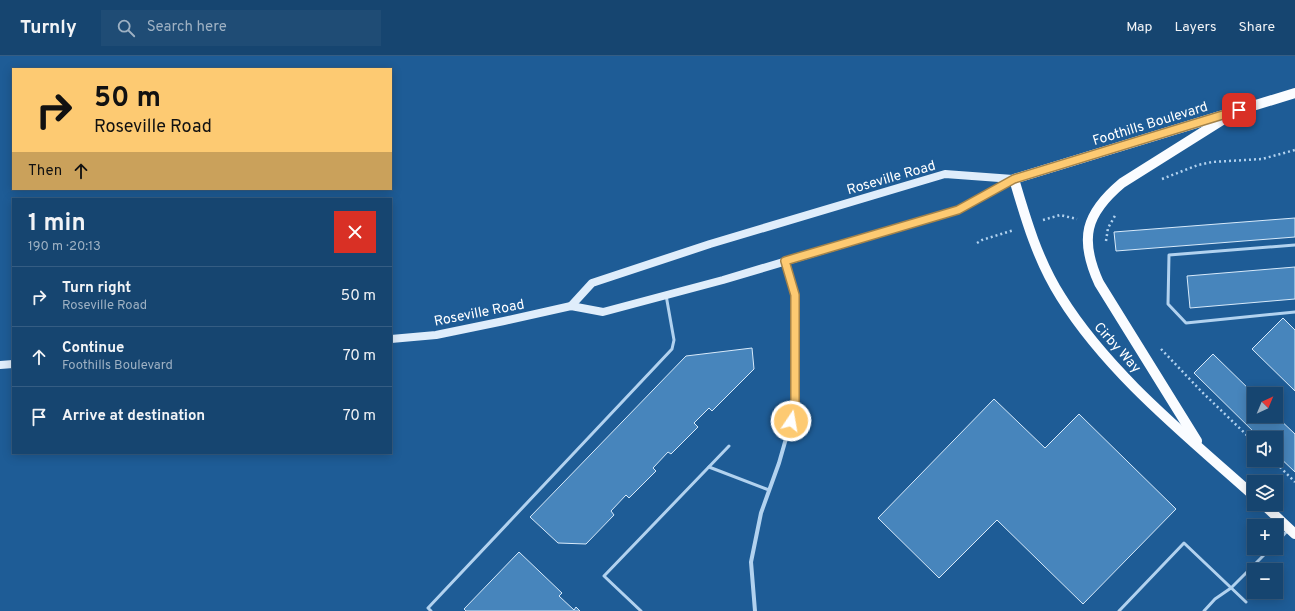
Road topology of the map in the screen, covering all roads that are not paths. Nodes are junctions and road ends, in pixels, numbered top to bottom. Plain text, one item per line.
1 (1295, 93) edge
2 (1239, 110) junction
3 (1014, 179) junction
4 (1295, 246) edge
5 (785, 261) junction
6 (666, 295) junction
7 (571, 306) junction
8 (1295, 312) edge
9 (392, 339) edge
10 (12, 364) edge
11 (0, 365) edge
12 (729, 446) dead end
13 (1203, 450) junction
14 (709, 467) junction
15 (769, 490) junction
16 (1247, 490) edge
17 (1271, 511) edge
18 (1292, 531) edge
19 (1283, 538) edge
20 (1264, 555) edge
21 (1231, 588) junction
22 (1246, 602) dead end
23 (431, 611) edge
24 (641, 611) edge
25 (755, 611) edge
26 (1119, 611) edge
27 (1204, 611) edge

1 - 2 main road, Foothills Boulevard
2 - 3 main road, Foothills Boulevard
2 - 13 main road
3 - 5 main road, Roseville Road
3 - 7 main road, Roseville Road
3 - 13 main road, Cirby Way
4 - 8 lane
5 - 6 main road, Roseville Road
5 - 15 street
6 - 7 main road, Roseville Road
6 - 23 lane
7 - 9 main road, Roseville Road
10 - 11 main road
12 - 14 lane
13 - 16 main road, Cirby Way
14 - 15 lane
14 - 24 lane
15 - 25 street
17 - 18 main road
18 - 19 lane
20 - 21 lane
21 - 22 lane
21 - 26 lane
21 - 27 lane

